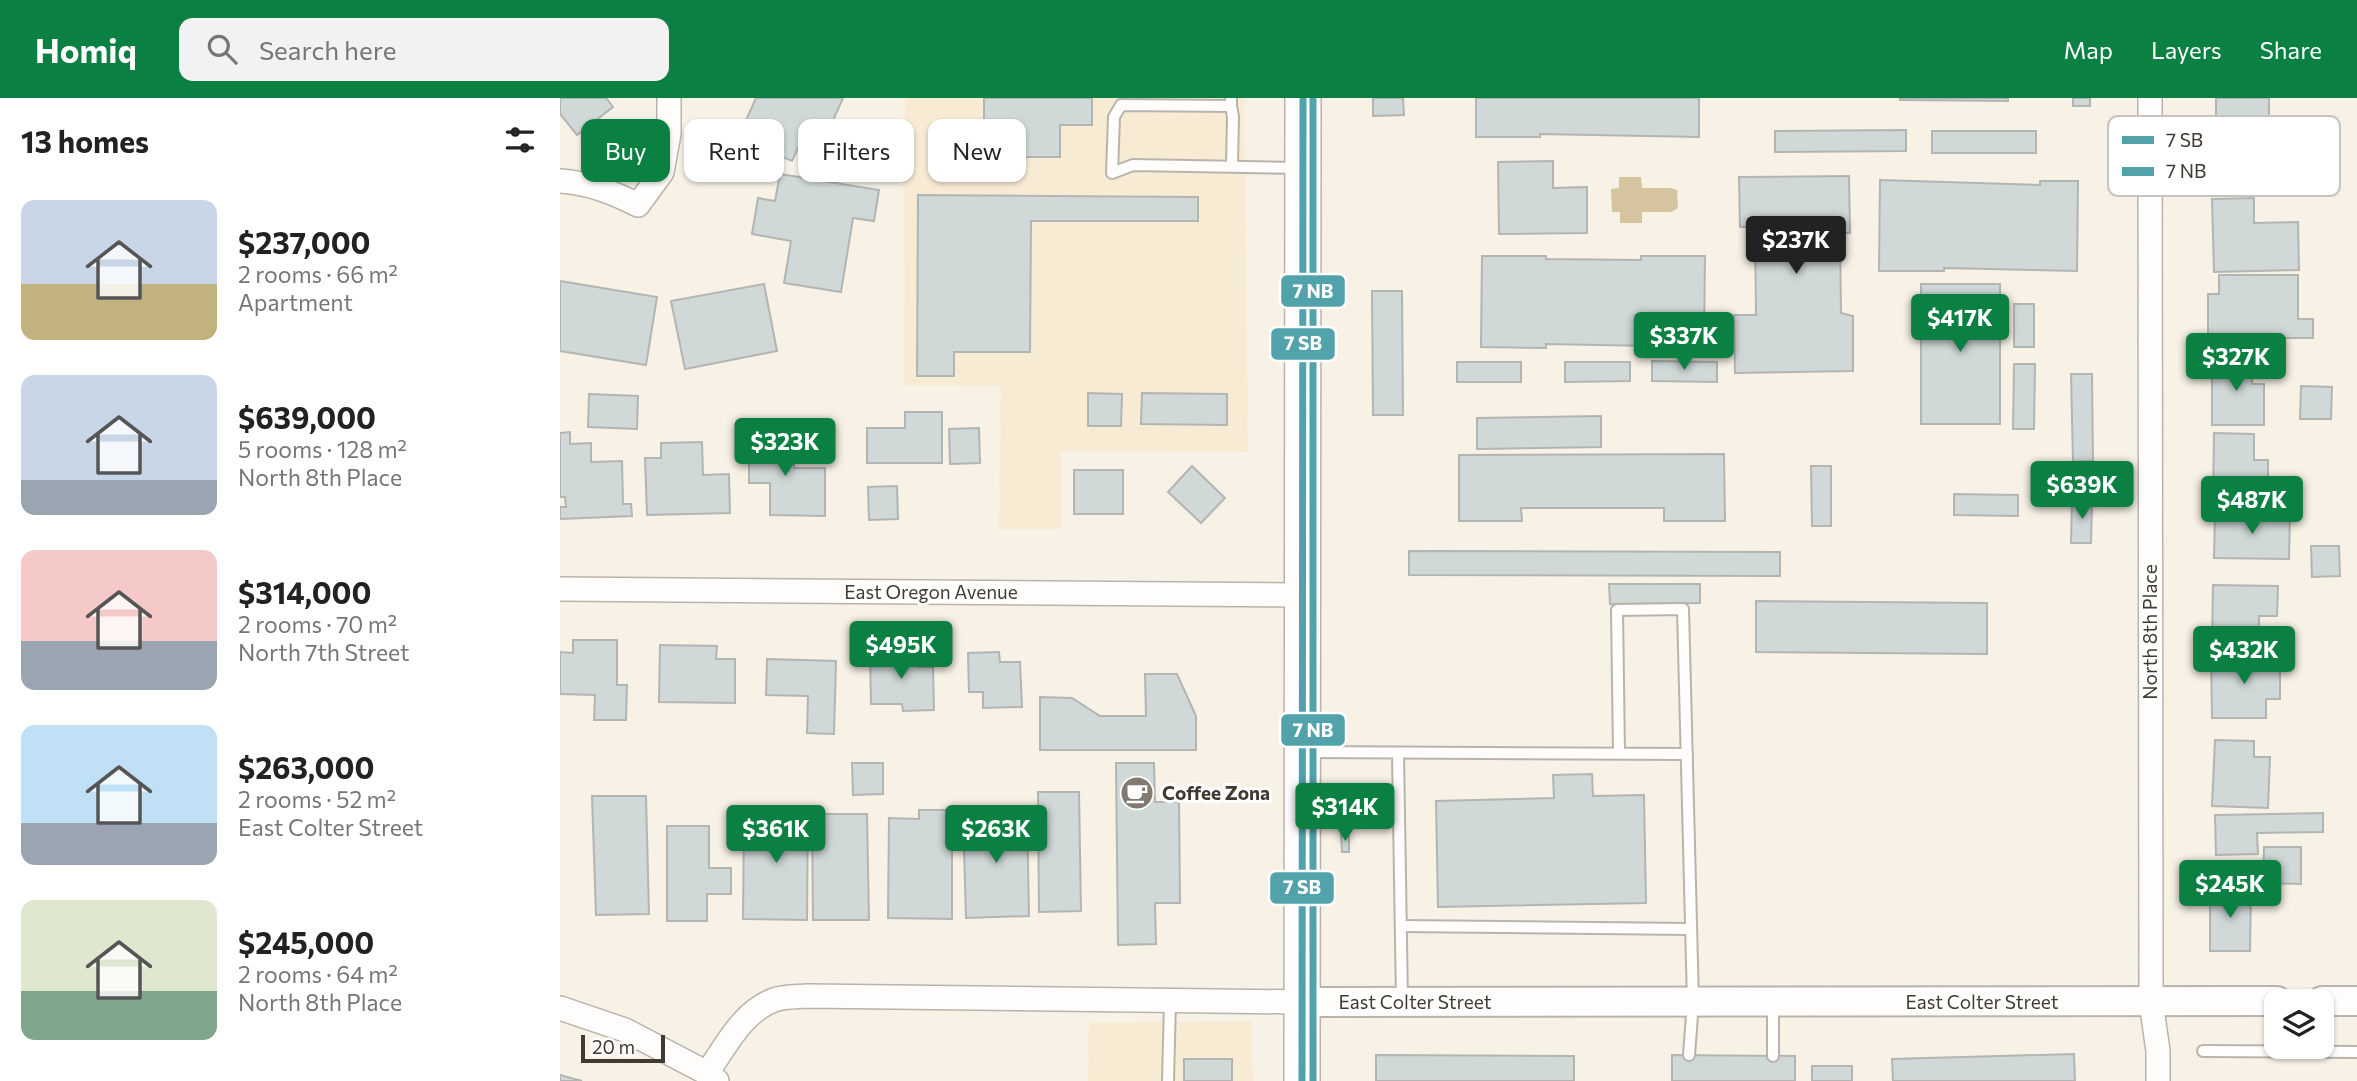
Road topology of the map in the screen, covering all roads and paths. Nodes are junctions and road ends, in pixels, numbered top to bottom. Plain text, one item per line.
1 (668, 98) edge
2 (1303, 98) edge
3 (2150, 98) edge
4 (1231, 102) edge
5 (2150, 116) edge
6 (1232, 165) junction
7 (1302, 168) junction
8 (560, 181) edge
9 (2150, 196) edge
10 (560, 589) edge
11 (1301, 595) junction
12 (1301, 752) junction
13 (1398, 753) junction
14 (1619, 753) junction
15 (1686, 754) junction
16 (1401, 926) junction
17 (1691, 929) junction
18 (1170, 1001) junction
19 (2334, 1001) edge
20 (2357, 1001) edge
21 (1302, 1002) junction
22 (1402, 1002) junction
23 (1693, 1002) junction
24 (1773, 1002) junction
25 (2151, 1002) junction
26 (2264, 1002) edge
27 (560, 1008) edge
28 (2264, 1050) edge
29 (2203, 1051) dead end
30 (2334, 1051) edge
31 (2357, 1052) edge
32 (1689, 1055) dead end
33 (1773, 1056) dead end
34 (712, 1077) edge
35 (1168, 1081) edge
36 (1302, 1081) edge
37 (2158, 1081) edge

1 - 8 street
2 - 7 main road
3 - 5 street, North 8th Place
4 - 6 lane
4 - 6 lane
6 - 7 lane
7 - 11 main road
9 - 25 street, North 8th Place
10 - 11 street, East Oregon Avenue
11 - 12 main road
12 - 13 lane
12 - 21 main road
13 - 14 lane
13 - 16 lane
14 - 15 lane
14 - 15 lane
15 - 17 lane
16 - 17 lane
16 - 22 lane
17 - 23 lane
18 - 21 street, East Colter Street
18 - 34 street, East Colter Street
18 - 35 lane
19 - 20 street
21 - 22 street, East Colter Street
21 - 36 main road
22 - 23 street, East Colter Street
23 - 24 street, East Colter Street
23 - 32 lane
24 - 25 street, East Colter Street
24 - 33 lane
25 - 26 street, East Colter Street
25 - 37 street, North 8th Place
27 - 34 street, East Colter Street
28 - 29 lane
30 - 31 lane

